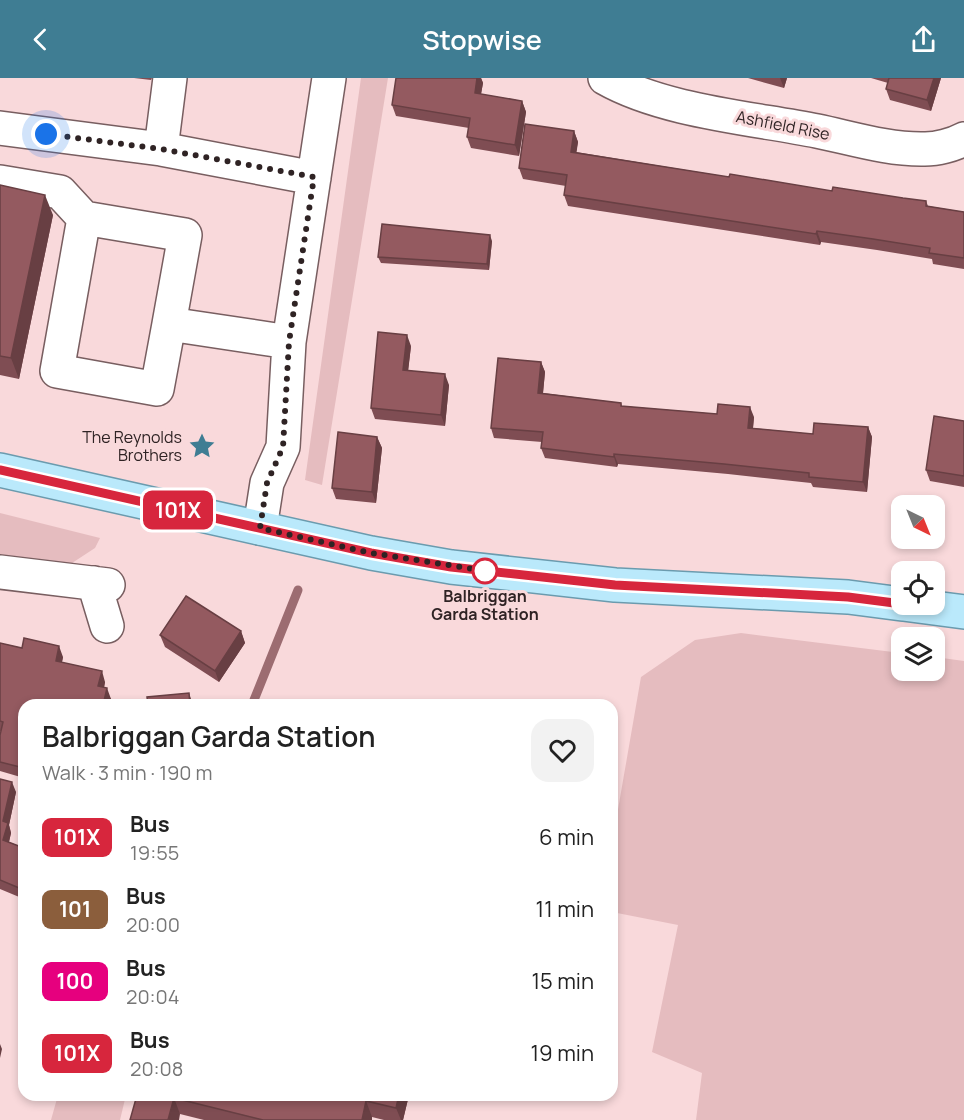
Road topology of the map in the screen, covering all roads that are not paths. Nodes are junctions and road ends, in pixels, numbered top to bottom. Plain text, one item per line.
1 (170, 78) edge
2 (329, 78) edge
3 (605, 78) edge
4 (665, 90) edge
5 (0, 128) edge
6 (964, 139) edge
7 (161, 149) junction
8 (314, 177) junction
9 (0, 182) edge
10 (84, 218) junction
11 (169, 324) junction
12 (289, 342) junction
13 (0, 470) edge
14 (260, 528) junction
15 (0, 572) edge
16 (891, 603) edge
17 (945, 610) edge
18 (964, 612) edge
19 (106, 626) dead end

1 - 7 street
2 - 8 street
3 - 4 street, Ashfield Rise
4 - 6 street, Ashfield Rise
5 - 7 street
7 - 8 street
8 - 12 street
9 - 10 street
10 - 11 street
10 - 11 street
11 - 12 street
12 - 14 street
13 - 14 main road
14 - 16 main road
15 - 19 street
17 - 18 main road

